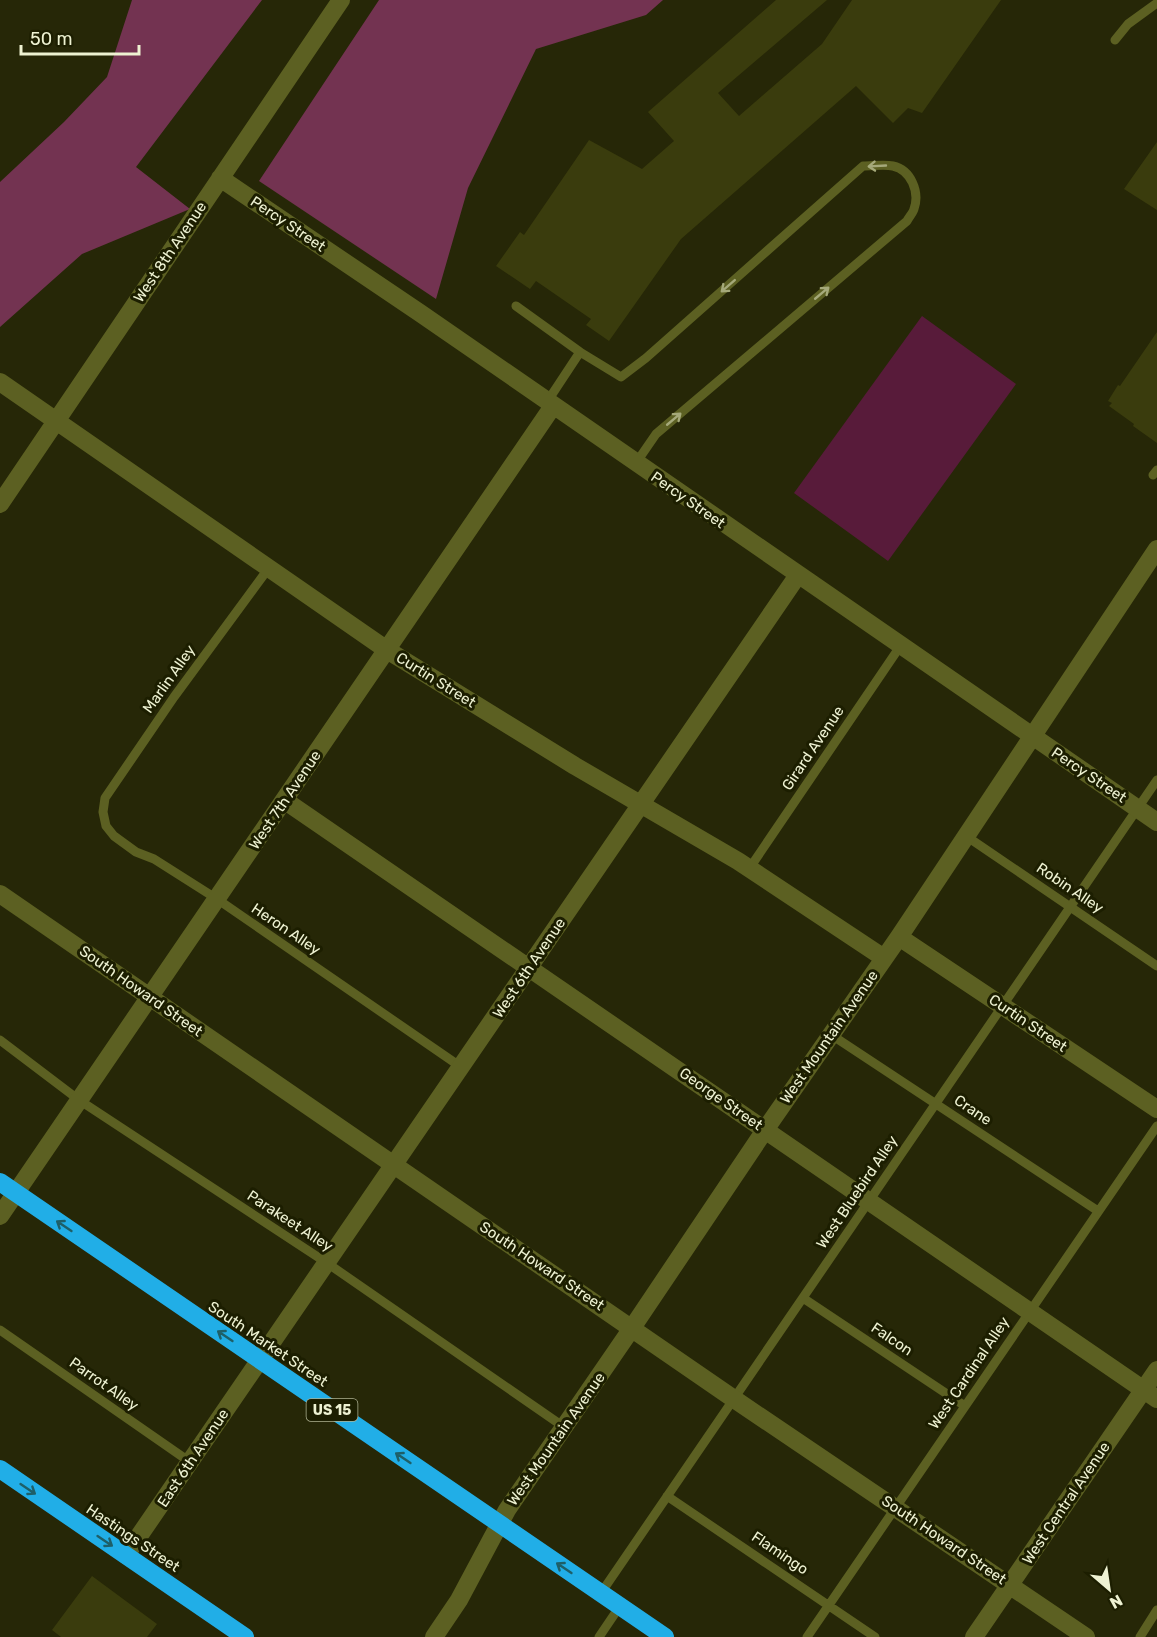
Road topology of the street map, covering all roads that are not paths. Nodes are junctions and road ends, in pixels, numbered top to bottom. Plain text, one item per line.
1 (342, 0) edge
2 (1157, 3) edge
3 (1115, 40) dead end
4 (220, 178) junction
5 (516, 306) dead end
6 (580, 352) junction
7 (0, 382) edge
8 (550, 404) junction
9 (56, 422) junction
10 (636, 463) junction
11 (0, 504) edge
12 (1157, 549) edge
13 (268, 568) junction
14 (798, 575) junction
15 (901, 645) junction
16 (387, 650) junction
17 (1032, 736) junction
18 (1157, 780) edge
19 (284, 800) junction
20 (641, 804) junction
21 (1138, 808) junction
22 (103, 812) joint
23 (1157, 822) edge
24 (966, 836) junction
25 (749, 869) junction
26 (0, 894) edge
27 (217, 899) junction
28 (1070, 906) junction
29 (899, 937) junction
30 (884, 958) junction
31 (1157, 966) edge
32 (529, 967) junction
33 (149, 998) junction
34 (1003, 1006) junction
35 (830, 1034) junction
36 (0, 1040) edge
37 (461, 1067) junction
38 (79, 1100) junction
39 (936, 1103) junction
40 (1157, 1109) edge
41 (1157, 1126) edge
42 (765, 1130) junction
43 (394, 1165) junction
44 (0, 1182) edge
45 (16, 1193) junction
46 (869, 1201) junction
47 (1098, 1211) junction
48 (0, 1216) edge
49 (327, 1263) junction
50 (802, 1298) junction
51 (1030, 1312) junction
52 (632, 1328) junction
53 (0, 1330) edge
54 (260, 1360) junction
55 (1157, 1370) edge
56 (1150, 1394) edge
57 (734, 1399) junction
58 (965, 1406) junction
59 (564, 1427) junction
60 (190, 1462) junction
61 (0, 1469) edge
62 (667, 1496) junction
63 (896, 1507) junction
64 (500, 1524) junction
65 (126, 1555) junction
66 (1010, 1585) junction
67 (601, 1593) junction
68 (829, 1604) junction
69 (620, 1606) junction
70 (1157, 1610) edge
71 (245, 1637) edge
72 (434, 1637) edge
73 (599, 1637) edge
74 (664, 1637) edge
75 (807, 1637) edge
76 (875, 1637) edge
77 (974, 1637) edge
78 (1086, 1637) edge
79 (1140, 1637) edge

1 - 4 street, West 8th Avenue
2 - 3 lane
4 - 8 street, Percy Street
4 - 9 street, West 8th Avenue
5 - 6 lane
6 - 8 lane
10 -> 6 lane
7 - 9 street, Curtin Street
8 - 10 street, Percy Street
8 - 16 street, West 7th Avenue
9 - 11 street, West 8th Avenue
9 - 13 street, Curtin Street
10 - 14 street, Percy Street
12 - 17 street, West Mountain Avenue
13 - 16 street, Curtin Street
13 - 22 lane, Marlin Alley
14 - 15 street, Percy Street
14 - 20 street, West 6th Avenue
15 - 17 street, Percy Street
15 - 25 lane, Girard Avenue
16 - 19 street, West 7th Avenue
16 - 20 street, Curtin Street
17 - 21 street, Percy Street
17 - 24 street, West Mountain Avenue
18 - 21 lane, West Bluebird Alley
19 - 27 street, West 7th Avenue
19 - 32 street, George Street
20 - 25 street, Curtin Street
20 - 32 street, West 6th Avenue
21 - 23 street, Percy Street
21 - 28 lane, West Bluebird Alley
22 - 27 lane, Heron Alley
24 - 28 lane, Robin Alley
24 - 29 street, West Mountain Avenue
25 - 30 street, Curtin Street
26 - 33 street, South Howard Street
27 - 33 street, West 7th Avenue
27 - 37 lane, Heron Alley
28 - 31 lane, Robin Alley
28 - 34 lane, West Bluebird Alley
29 - 30 street, West Mountain Avenue
29 - 34 street, Curtin Street
30 - 35 street, West Mountain Avenue
32 - 37 street, West 6th Avenue
32 - 42 street, George Street
33 - 38 street, West 7th Avenue
33 - 43 street, South Howard Street
34 - 39 lane, West Bluebird Alley
34 - 40 street, Curtin Street
35 - 39 lane, Crane
35 - 42 street, West Mountain Avenue
36 - 38 lane, Parakeet Alley
37 - 43 street, West 6th Avenue
38 - 45 street, West 7th Avenue
38 - 49 lane, Parakeet Alley
39 - 46 lane, West Bluebird Alley
39 - 47 lane, Crane
41 - 47 lane, West Cardinal Alley
42 - 46 street, George Street
42 - 52 street, West Mountain Avenue
43 - 49 street, West 6th Avenue
43 - 52 street, South Howard Street
44 - 45 highway, South Market Street / US 15
45 - 48 street, West 7th Avenue
54 -> 45 highway, South Market Street / US 15
46 - 50 lane, West Bluebird Alley
46 - 51 street, George Street
47 - 51 lane, West Cardinal Alley
49 - 54 street, West 6th Avenue
49 - 59 lane, Parakeet Alley
50 - 57 lane, West Bluebird Alley
50 - 58 lane, Falcon
51 - 56 street, George Street
51 - 58 lane, West Cardinal Alley
52 - 57 street, South Howard Street
52 - 59 street, West Mountain Avenue
53 - 60 lane, Parrot Alley
54 - 60 street, East 6th Avenue
64 -> 54 highway, South Market Street / US 15
55 - 56 street, West Central Avenue
56 - 66 street, West Central Avenue
57 - 62 lane, West Bluebird Alley
57 - 63 street, South Howard Street
58 - 63 lane, West Cardinal Alley
59 - 64 street, West Mountain Avenue
60 - 65 street, East 6th Avenue
61 -> 65 highway, Hastings Street
62 - 67 lane, West Bluebird Alley
62 - 68 lane, Flamingo
63 - 66 street, South Howard Street
63 - 68 lane, West Cardinal Alley
67 -> 64 highway, South Market Street / US 15
64 - 72 street, West Mountain Avenue
65 - 71 highway, Hastings Street
66 - 77 street, West Central Avenue
66 - 78 street, South Howard Street
67 - 69 highway, South Market Street / US 15
68 - 75 lane, West Cardinal Alley
68 - 76 lane, Flamingo
69 - 73 lane
69 - 74 highway, South Market Street / US 15
70 - 79 lane

